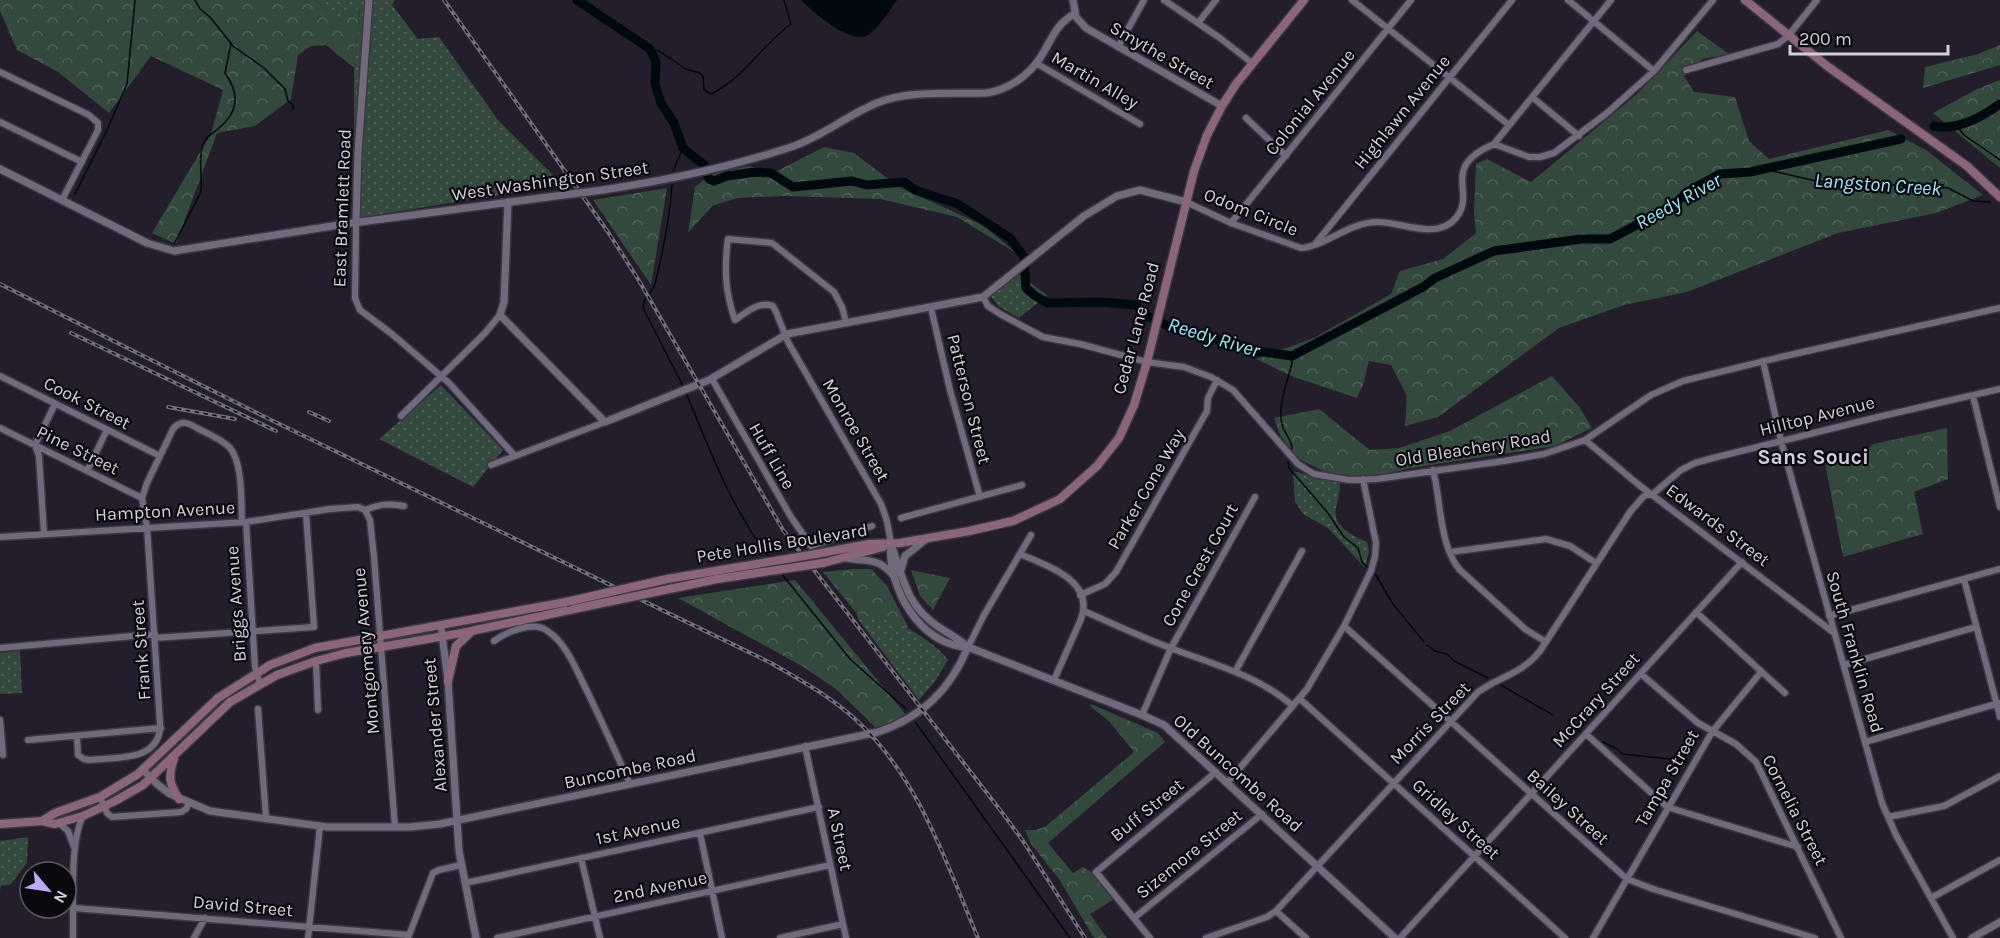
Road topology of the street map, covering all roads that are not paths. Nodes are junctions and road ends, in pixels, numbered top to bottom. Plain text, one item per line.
1 (369, 0) edge
2 (1073, 0) edge
3 (1144, 0) edge
4 (1164, 0) edge
5 (1216, 0) edge
6 (1304, 0) edge
7 (1352, 0) edge
8 (1411, 0) edge
9 (1512, 0) edge
10 (1568, 0) edge
11 (1611, 0) edge
12 (1713, 0) edge
13 (1745, 0) edge
14 (1817, 0) edge
15 (1074, 14) junction
16 (1594, 21) junction
17 (1198, 23) junction
18 (1388, 29) junction
19 (1788, 36) junction
20 (1118, 47) junction
21 (1036, 63) junction
22 (1252, 63) junction
23 (1686, 70) dead end
24 (1654, 71) junction
25 (0, 72) edge
26 (1450, 78) junction
27 (1532, 97) junction
28 (1222, 106) junction
29 (1246, 118) dead end
30 (0, 122) edge
31 (1140, 124) dead end
32 (1509, 125) junction
33 (1579, 136) junction
34 (1494, 144) junction
35 (1286, 156) junction
36 (82, 162) junction
37 (0, 169) edge
38 (2000, 197) edge
39 (62, 200) junction
40 (508, 202) junction
41 (1186, 202) junction
42 (356, 223) junction
43 (1231, 223) junction
44 (1315, 243) junction
45 (983, 297) junction
46 (931, 308) junction
47 (2000, 308) edge
48 (500, 315) junction
49 (846, 322) junction
50 (787, 334) junction
51 (1147, 362) junction
52 (1762, 362) junction
53 (0, 376) edge
54 (442, 377) junction
55 (712, 379) junction
56 (1217, 380) junction
57 (2000, 390) edge
58 (1973, 396) junction
59 (55, 404) junction
60 (401, 416) dead end
61 (606, 422) junction
62 (0, 428) edge
63 (107, 430) junction
64 (1585, 440) junction
65 (1781, 441) junction
66 (34, 445) junction
67 (160, 456) junction
68 (515, 456) junction
69 (491, 465) dead end
70 (1434, 470) junction
71 (87, 471) junction
72 (1363, 479) junction
73 (1022, 485) dead end
74 (1650, 493) junction
75 (980, 497) junction
76 (1255, 497) dead end
77 (142, 498) junction
78 (404, 506) dead end
79 (2000, 507) edge
80 (365, 510) junction
81 (306, 513) junction
82 (901, 518) dead end
83 (244, 522) junction
84 (872, 525) dead end
85 (147, 527) junction
86 (44, 534) junction
87 (1032, 535) dead end
88 (0, 537) edge
89 (927, 538) junction
90 (891, 544) junction
91 (1302, 551) dead end
92 (1451, 552) junction
93 (1020, 554) junction
94 (844, 557) junction
95 (1742, 562) junction
96 (1596, 563) junction
97 (2000, 569) edge
98 (897, 574) junction
99 (1964, 579) junction
100 (1080, 595) junction
101 (1084, 611) junction
102 (1696, 612) junction
103 (1829, 616) junction
104 (441, 626) junction
105 (1344, 626) junction
106 (1976, 627) junction
107 (476, 630) junction
108 (253, 631) junction
109 (1834, 633) junction
110 (155, 636) junction
111 (380, 636) junction
112 (442, 636) junction
113 (494, 641) dead end
114 (1546, 642) junction
115 (381, 646) junction
116 (968, 647) junction
117 (0, 648) edge
118 (1171, 648) junction
119 (316, 661) junction
120 (1844, 665) junction
121 (1235, 672) junction
122 (1761, 672) junction
123 (256, 673) junction
124 (1641, 674) junction
125 (1054, 680) junction
126 (448, 681) junction
127 (260, 684) junction
128 (1785, 693) dead end
129 (1300, 699) junction
130 (1998, 704) edge
131 (1293, 706) junction
132 (258, 710) dead end
133 (318, 710) dead end
134 (1142, 715) junction
135 (2000, 717) edge
136 (0, 720) edge
137 (1450, 721) junction
138 (160, 728) junction
139 (1712, 732) junction
140 (1586, 734) junction
141 (76, 736) junction
142 (28, 740) dead end
143 (1865, 742) junction
144 (805, 746) junction
145 (3, 755) dead end
146 (175, 755) junction
147 (143, 770) junction
148 (1216, 772) junction
149 (2000, 776) edge
150 (150, 778) junction
151 (1228, 782) junction
152 (1394, 782) junction
153 (630, 784) junction
154 (1531, 794) junction
155 (100, 797) junction
156 (179, 800) junction
157 (189, 803) junction
158 (104, 807) junction
159 (819, 807) junction
160 (1667, 807) junction
161 (1262, 814) junction
162 (83, 816) junction
163 (1888, 817) junction
164 (266, 818) junction
165 (42, 821) junction
166 (456, 822) junction
167 (59, 823) junction
168 (0, 825) edge
169 (320, 826) junction
170 (395, 827) junction
171 (699, 832) junction
172 (1797, 848) junction
173 (75, 852) junction
174 (1475, 856) junction
175 (581, 858) junction
176 (75, 860) edge
177 (2000, 860) edge
178 (831, 865) junction
179 (461, 866) junction
180 (1317, 866) junction
181 (1627, 879) junction
182 (465, 883) junction
183 (712, 891) junction
184 (1931, 898) junction
185 (78, 908) edge
186 (1276, 911) junction
187 (595, 916) junction
188 (205, 918) junction
189 (1134, 918) junction
190 (74, 920) edge
191 (2000, 922) edge
192 (843, 924) junction
193 (309, 927) junction
194 (408, 937) edge
195 (74, 938) edge
196 (194, 938) edge
197 (308, 938) edge
198 (476, 938) edge
199 (497, 938) edge
200 (600, 938) edge
201 (722, 938) edge
202 (780, 938) edge
203 (846, 938) edge
204 (1150, 938) edge
205 (1206, 938) edge
206 (1306, 938) edge
207 (1395, 938) edge
208 (1400, 938) edge
209 (1565, 938) edge
210 (1593, 938) edge
211 (1815, 938) edge
212 (1841, 938) edge
213 (1953, 938) edge
214 (1972, 938) edge

1 - 42 street, East Bramlett Road
2 - 15 street
3 - 20 street
4 - 17 street
5 - 17 street
6 - 22 main road, Cedar Lane Road
7 - 18 street
8 - 18 street, Colonial Avenue
9 - 26 street, Highlawn Avenue
10 - 16 street
11 - 16 street
12 - 24 street
13 - 19 main road
14 - 19 street
15 - 20 street, Smythe Street
15 - 21 street, West Washington Street
16 - 24 street
16 - 27 street
17 - 22 street
18 - 26 street
18 - 35 street, Colonial Avenue
19 - 23 street
19 - 38 main road
20 - 28 street, Smythe Street
21 - 31 street, Martin Alley
21 - 40 street, West Washington Street, bridge
22 - 28 main road, Cedar Lane Road
24 - 33 street
25 - 36 street
26 - 32 street
26 - 44 street, Highlawn Avenue
27 - 32 street
27 - 33 street
28 - 41 main road, Cedar Lane Road
29 - 35 street
30 - 36 street
32 - 34 street
33 - 34 street
34 - 44 street, Odom Circle
35 - 43 street, Colonial Avenue
36 - 39 street
37 - 39 street, West Washington Street
39 - 42 street, West Washington Street
40 - 42 street, West Washington Street
40 - 48 street
41 - 43 street, Odom Circle
41 - 45 street
41 - 51 main road, Cedar Lane Road
42 - 54 street, East Bramlett Road
43 - 44 street, Odom Circle
45 - 46 street
45 - 51 street, Old Bleachery Road
46 - 49 street
46 - 75 street, Patterson Street
47 - 52 street, Old Bleachery Road
48 - 54 street
48 - 61 street
49 - 50 street
49 - 50 street, Monroe Street
50 - 55 street
50 - 90 street, Monroe Street
51 - 56 street, Old Bleachery Road
51 - 89 main road, Cedar Lane Road
52 - 64 street, Old Bleachery Road
52 - 65 street, South Franklin Road
53 - 59 street, Cook Street
54 - 60 street
54 - 68 street, East Bramlett Road
55 - 61 street
55 - 84 street, Huff Line
56 - 72 street, Old Bleachery Road
56 - 100 street, Parker Cone Way
57 - 58 street, Hilltop Avenue
58 - 65 street, Hilltop Avenue
58 - 79 street
59 - 63 street, Cook Street
59 - 66 street
61 - 68 street
62 - 66 street, Pine Street
63 - 67 street, Cook Street
63 - 71 street
64 - 70 street, Old Bleachery Road
64 - 74 street, Edwards Street
65 - 74 street, Hilltop Avenue
65 - 103 street, South Franklin Road
66 - 71 street, Pine Street
66 - 86 street
67 - 77 street
67 - 83 street, Briggs Avenue
68 - 69 street
70 - 72 street, Old Bleachery Road
70 - 92 street
71 - 77 street, Pine Street
72 - 105 street
73 - 75 street
74 - 95 street, Edwards Street
74 - 96 street, Morris Street
75 - 82 street
76 - 118 street, Cone Crest Court
77 - 85 street, Frank Street
78 - 80 street
80 - 81 street, Hampton Avenue
80 - 111 street, Montgomery Avenue
81 - 83 street, Hampton Avenue
81 - 108 street
83 - 85 street, Hampton Avenue
83 - 108 street, Briggs Avenue
85 - 86 street, Hampton Avenue
85 - 110 street, Frank Street
86 - 88 street, Hampton Avenue
87 - 93 street, Buncombe Road
89 - 90 main road, Cedar Lane Road
89 - 98 street
90 - 94 main road, Pete Hollis Boulevard
90 - 98 street, Old Buncombe Road
90 - 104 main road, Pete Hollis Boulevard, bridge
91 - 121 street
92 - 96 street
92 - 114 street
93 - 100 street
93 - 116 street, Buncombe Road
94 - 98 street
94 - 107 main road, Pete Hollis Boulevard, bridge
95 - 102 street, McCrary Street
95 - 109 street, Edwards Street
96 - 114 street, Morris Street
97 - 99 street
98 - 116 street, Old Buncombe Road
99 - 103 street
99 - 106 street
100 - 101 street
101 - 118 street
101 - 125 street
102 - 122 street
102 - 124 street, McCrary Street
103 - 109 street, South Franklin Road
104 - 111 main road, Pete Hollis Boulevard
104 - 112 street, Alexander Street
105 - 129 street
105 - 137 street, Bailey Street
106 - 120 street
106 - 130 street
107 - 112 main road, Pete Hollis Boulevard
107 - 126 main road
108 - 110 street
108 - 123 street, Briggs Avenue
109 - 120 street, South Franklin Road
110 - 117 street
110 - 138 street, Frank Street
111 - 115 street, Montgomery Avenue
111 - 123 main road, Pete Hollis Boulevard
112 - 115 main road, Pete Hollis Boulevard
112 - 126 street, Alexander Street
113 - 153 street
114 - 137 street, Morris Street
115 - 119 main road, Pete Hollis Boulevard
115 - 170 street, Montgomery Avenue
116 - 125 street, Old Buncombe Road
116 - 144 street, Buncombe Road
118 - 121 street
118 - 134 street, Cone Crest Court
119 - 127 main road, Pete Hollis Boulevard
119 - 133 street
120 - 143 street, South Franklin Road
121 - 131 street
122 - 128 street
122 - 139 street, Tampa Street
123 - 127 street, Briggs Avenue
123 - 147 main road, Pete Hollis Boulevard
124 - 139 street, Cornelia Street
124 - 140 street, McCrary Street
125 - 134 street, Old Buncombe Road
126 - 166 street, Alexander Street
127 - 146 main road, Pete Hollis Boulevard
129 - 131 street
129 - 152 street, Gridley Street
130 - 135 street
130 - 143 street
131 - 151 street
132 - 164 street
134 - 148 street, Old Buncombe Road
136 - 145 street
137 - 152 street, Morris Street
137 - 154 street, Bailey Street
138 - 141 street
138 - 141 street
139 - 160 street, Tampa Street
139 - 172 street, Cornelia Street
140 - 154 street, McCrary Street
140 - 160 street
141 - 142 street
143 - 163 street, South Franklin Road
144 - 153 street, Buncombe Road
144 - 159 street, A Street
146 - 150 main road, Pete Hollis Boulevard
146 - 156 main road
147 - 150 street, Buncombe Road
147 - 155 main road, Pete Hollis Boulevard
148 - 151 street, Old Buncombe Road
148 - 189 street, Buff Street
149 - 163 street
150 - 156 street, Buncombe Road
150 - 158 main road, Pete Hollis Boulevard
151 - 161 street, Old Buncombe Road
152 - 174 street, Gridley Street
152 - 180 street, Morris Street
153 - 166 street, Buncombe Road
154 - 174 street, McCrary Street
154 - 181 street, Bailey Street
155 - 158 street
155 - 165 main road, Pete Hollis Boulevard
156 - 157 street, Buncombe Road
157 - 158 street
157 - 164 street, Buncombe Road
158 - 162 main road, Pete Hollis Boulevard
159 - 171 street, 1st Avenue
159 - 178 street, A Street
160 - 172 street
160 - 181 street, Tampa Street
161 - 180 street, Old Buncombe Road
161 - 189 street, Sizemore Street
162 - 167 main road, Pete Hollis Boulevard
162 - 173 street
163 - 184 street, South Franklin Road
164 - 169 street, Buncombe Road
165 - 167 main road, Pete Hollis Boulevard
165 - 168 main road, Pete Hollis Boulevard
166 - 170 street, Buncombe Road
166 - 179 street, Alexander Street
167 - 173 street
169 - 170 street, Buncombe Road
169 - 193 street
171 - 175 street, 1st Avenue
171 - 183 street
172 - 212 street, Cornelia Street
173 - 176 street
174 - 208 street, McCrary Street
174 - 209 street, Gridley Street
175 - 182 street, 1st Avenue
175 - 187 street
177 - 184 street
178 - 183 street, 2nd Avenue
178 - 192 street, A Street
179 - 182 street, Alexander Street
179 - 194 street
180 - 186 street, Morris Street
180 - 207 street, Old Buncombe Road
181 - 210 street, Tampa Street
181 - 211 street, Bailey Street
182 - 198 street, Alexander Street
183 - 187 street, 2nd Avenue
183 - 201 street
184 - 213 street, South Franklin Road
185 - 188 street, David Street
186 - 205 street
186 - 206 street
187 - 199 street, 2nd Avenue
187 - 200 street
188 - 193 street, David Street
188 - 196 street
189 - 204 street
190 - 195 street
191 - 214 street
192 - 202 street
192 - 203 street, A Street
193 - 194 street, David Street
193 - 197 street

